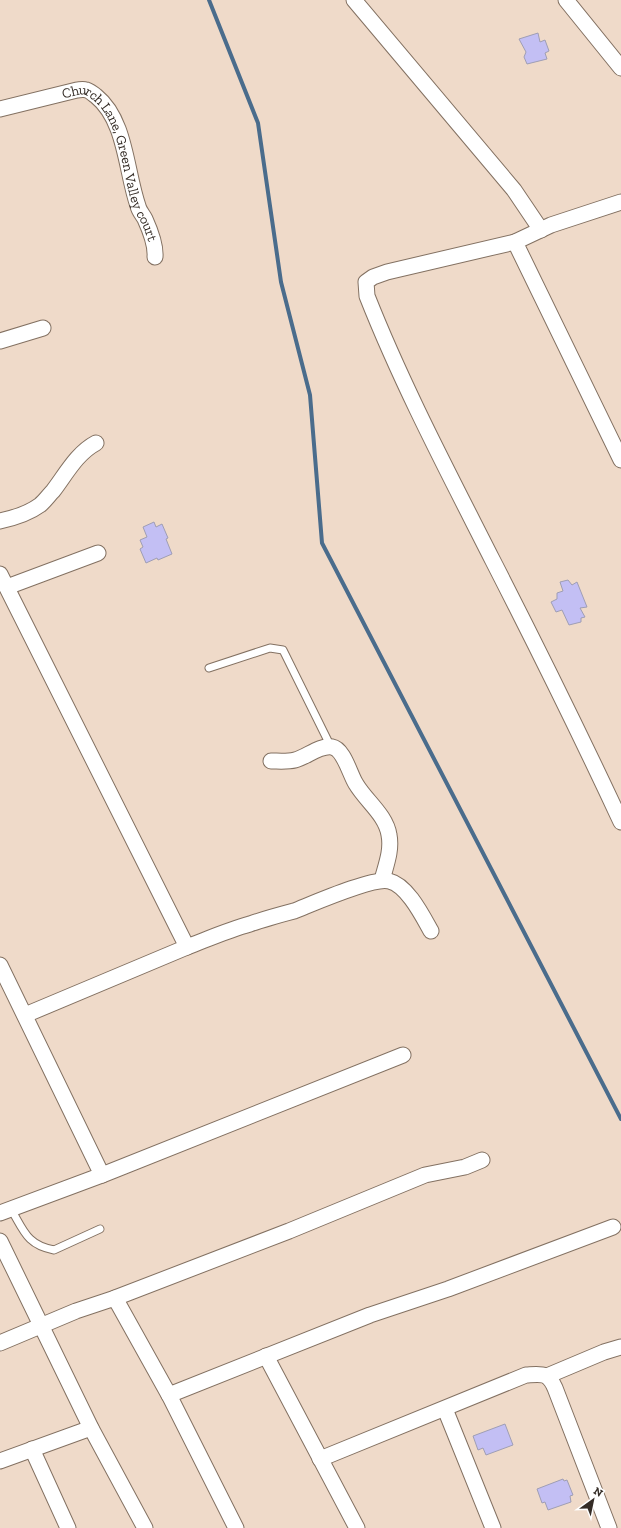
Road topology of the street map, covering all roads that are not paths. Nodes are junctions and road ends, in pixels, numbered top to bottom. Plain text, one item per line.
1 (354, 0) edge
2 (566, 0) edge
3 (621, 68) edge
4 (0, 109) edge
5 (621, 202) edge
6 (541, 230) junction
7 (515, 242) junction
8 (155, 257) dead end
9 (43, 328) dead end
10 (0, 341) edge
11 (96, 443) dead end
12 (621, 460) edge
13 (0, 521) edge
14 (98, 553) dead end
15 (0, 574) edge
16 (7, 587) junction
17 (209, 668) dead end
18 (331, 747) junction
19 (271, 761) dead end
20 (621, 822) edge
21 (382, 880) junction
22 (432, 931) dead end
23 (187, 947) junction
24 (0, 965) edge
25 (25, 1015) junction
26 (403, 1055) dead end
27 (482, 1160) dead end
28 (102, 1175) junction
29 (6, 1211) edge
30 (613, 1227) dead end
31 (100, 1229) dead end
32 (0, 1241) edge
33 (115, 1298) junction
34 (42, 1326) junction
35 (0, 1343) edge
36 (621, 1347) edge
37 (266, 1356) junction
38 (547, 1376) junction
39 (170, 1395) junction
40 (445, 1409) junction
41 (91, 1428) junction
42 (32, 1449) junction
43 (320, 1459) junction
44 (0, 1461) edge
45 (68, 1528) edge
46 (145, 1528) edge
47 (236, 1528) edge
48 (357, 1528) edge
49 (493, 1528) edge
50 (609, 1528) edge

1 - 6 street
2 - 3 street
4 - 8 street, Church Lane, Green Valley court
5 - 6 street
6 - 7 street
7 - 12 street
7 - 20 street
9 - 10 street
11 - 13 street
14 - 16 street
15 - 16 street
16 - 23 street
17 - 18 lane
18 - 19 street
18 - 21 street
21 - 22 street
21 - 23 street
23 - 25 street
24 - 25 street
25 - 28 street
26 - 28 street
27 - 33 street
28 - 29 street
29 - 31 lane
30 - 37 street
32 - 34 street
33 - 34 street
33 - 39 street
34 - 35 street
34 - 41 street
36 - 38 street
37 - 39 street
37 - 43 street
38 - 40 street
38 - 50 street
39 - 47 street
40 - 43 street
40 - 49 street
41 - 42 street
41 - 46 street
42 - 44 street
42 - 45 street
43 - 48 street

